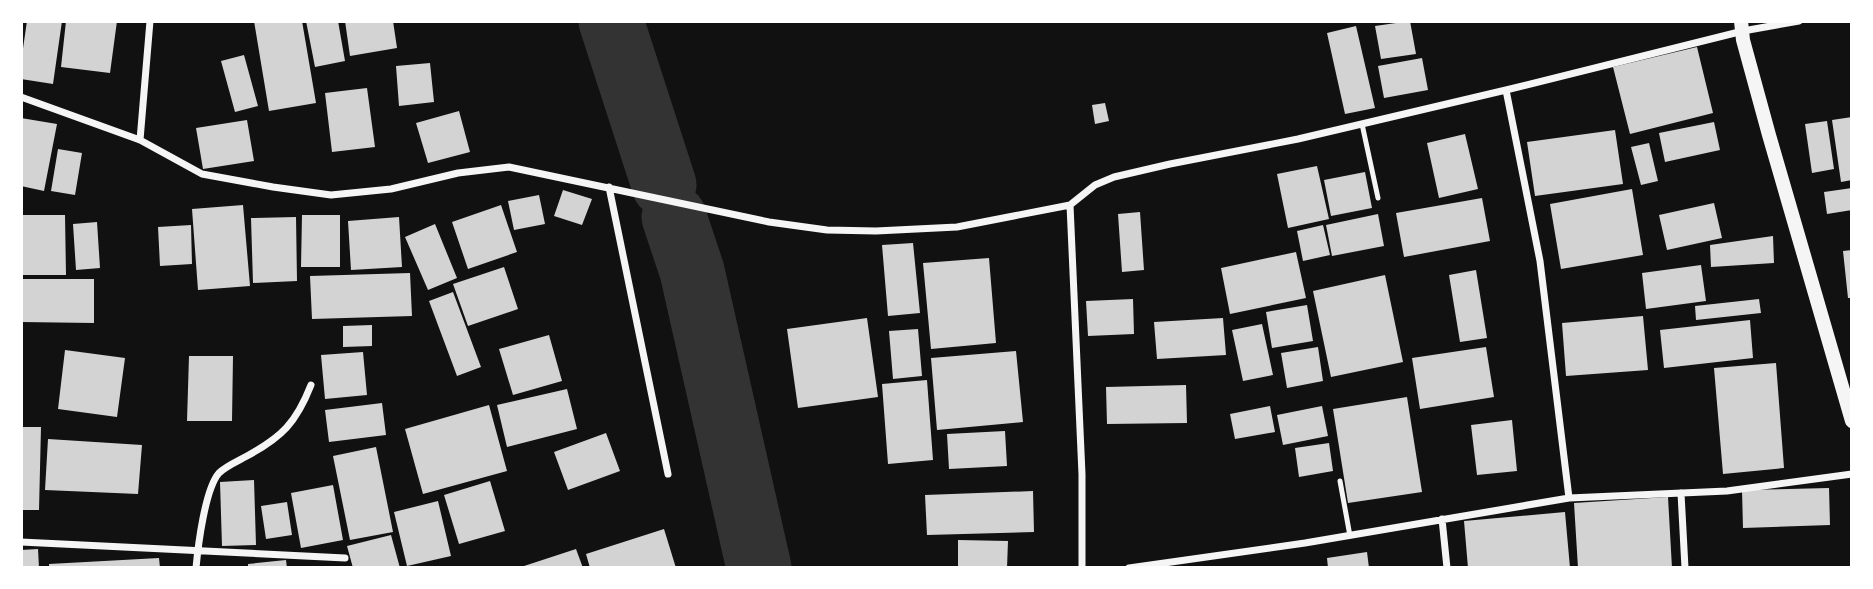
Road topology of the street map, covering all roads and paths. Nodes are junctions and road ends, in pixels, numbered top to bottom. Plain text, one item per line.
1 (150, 21) edge
2 (1799, 21) edge
3 (1742, 26) edge
4 (1506, 90) junction
5 (21, 97) edge
6 (1362, 124) junction
7 (140, 140) junction
8 (609, 187) junction
9 (1378, 198) dead end
10 (1070, 205) junction
11 (311, 385) dead end
12 (1852, 421) edge
13 (668, 474) dead end
14 (1852, 474) edge
15 (1340, 481) dead end
16 (1681, 493) junction
17 (1569, 498) junction
18 (1442, 519) junction
19 (1350, 536) junction
20 (21, 541) edge
21 (196, 552) junction
22 (345, 558) dead end
23 (196, 568) edge
24 (1082, 568) edge
25 (1129, 568) edge
26 (1447, 568) edge
27 (1685, 568) edge

1 - 7 street
2 - 3 street
3 - 4 street
3 - 12 main road
4 - 6 street
4 - 17 street
5 - 7 street
6 - 9 lane
6 - 10 street
7 - 8 street
8 - 10 street
8 - 13 street
10 - 24 street
11 - 21 street
14 - 16 street
15 - 19 lane
16 - 17 street
16 - 27 street
17 - 18 street
18 - 19 street
18 - 26 street
19 - 25 street
20 - 21 street
21 - 22 street
21 - 23 street

